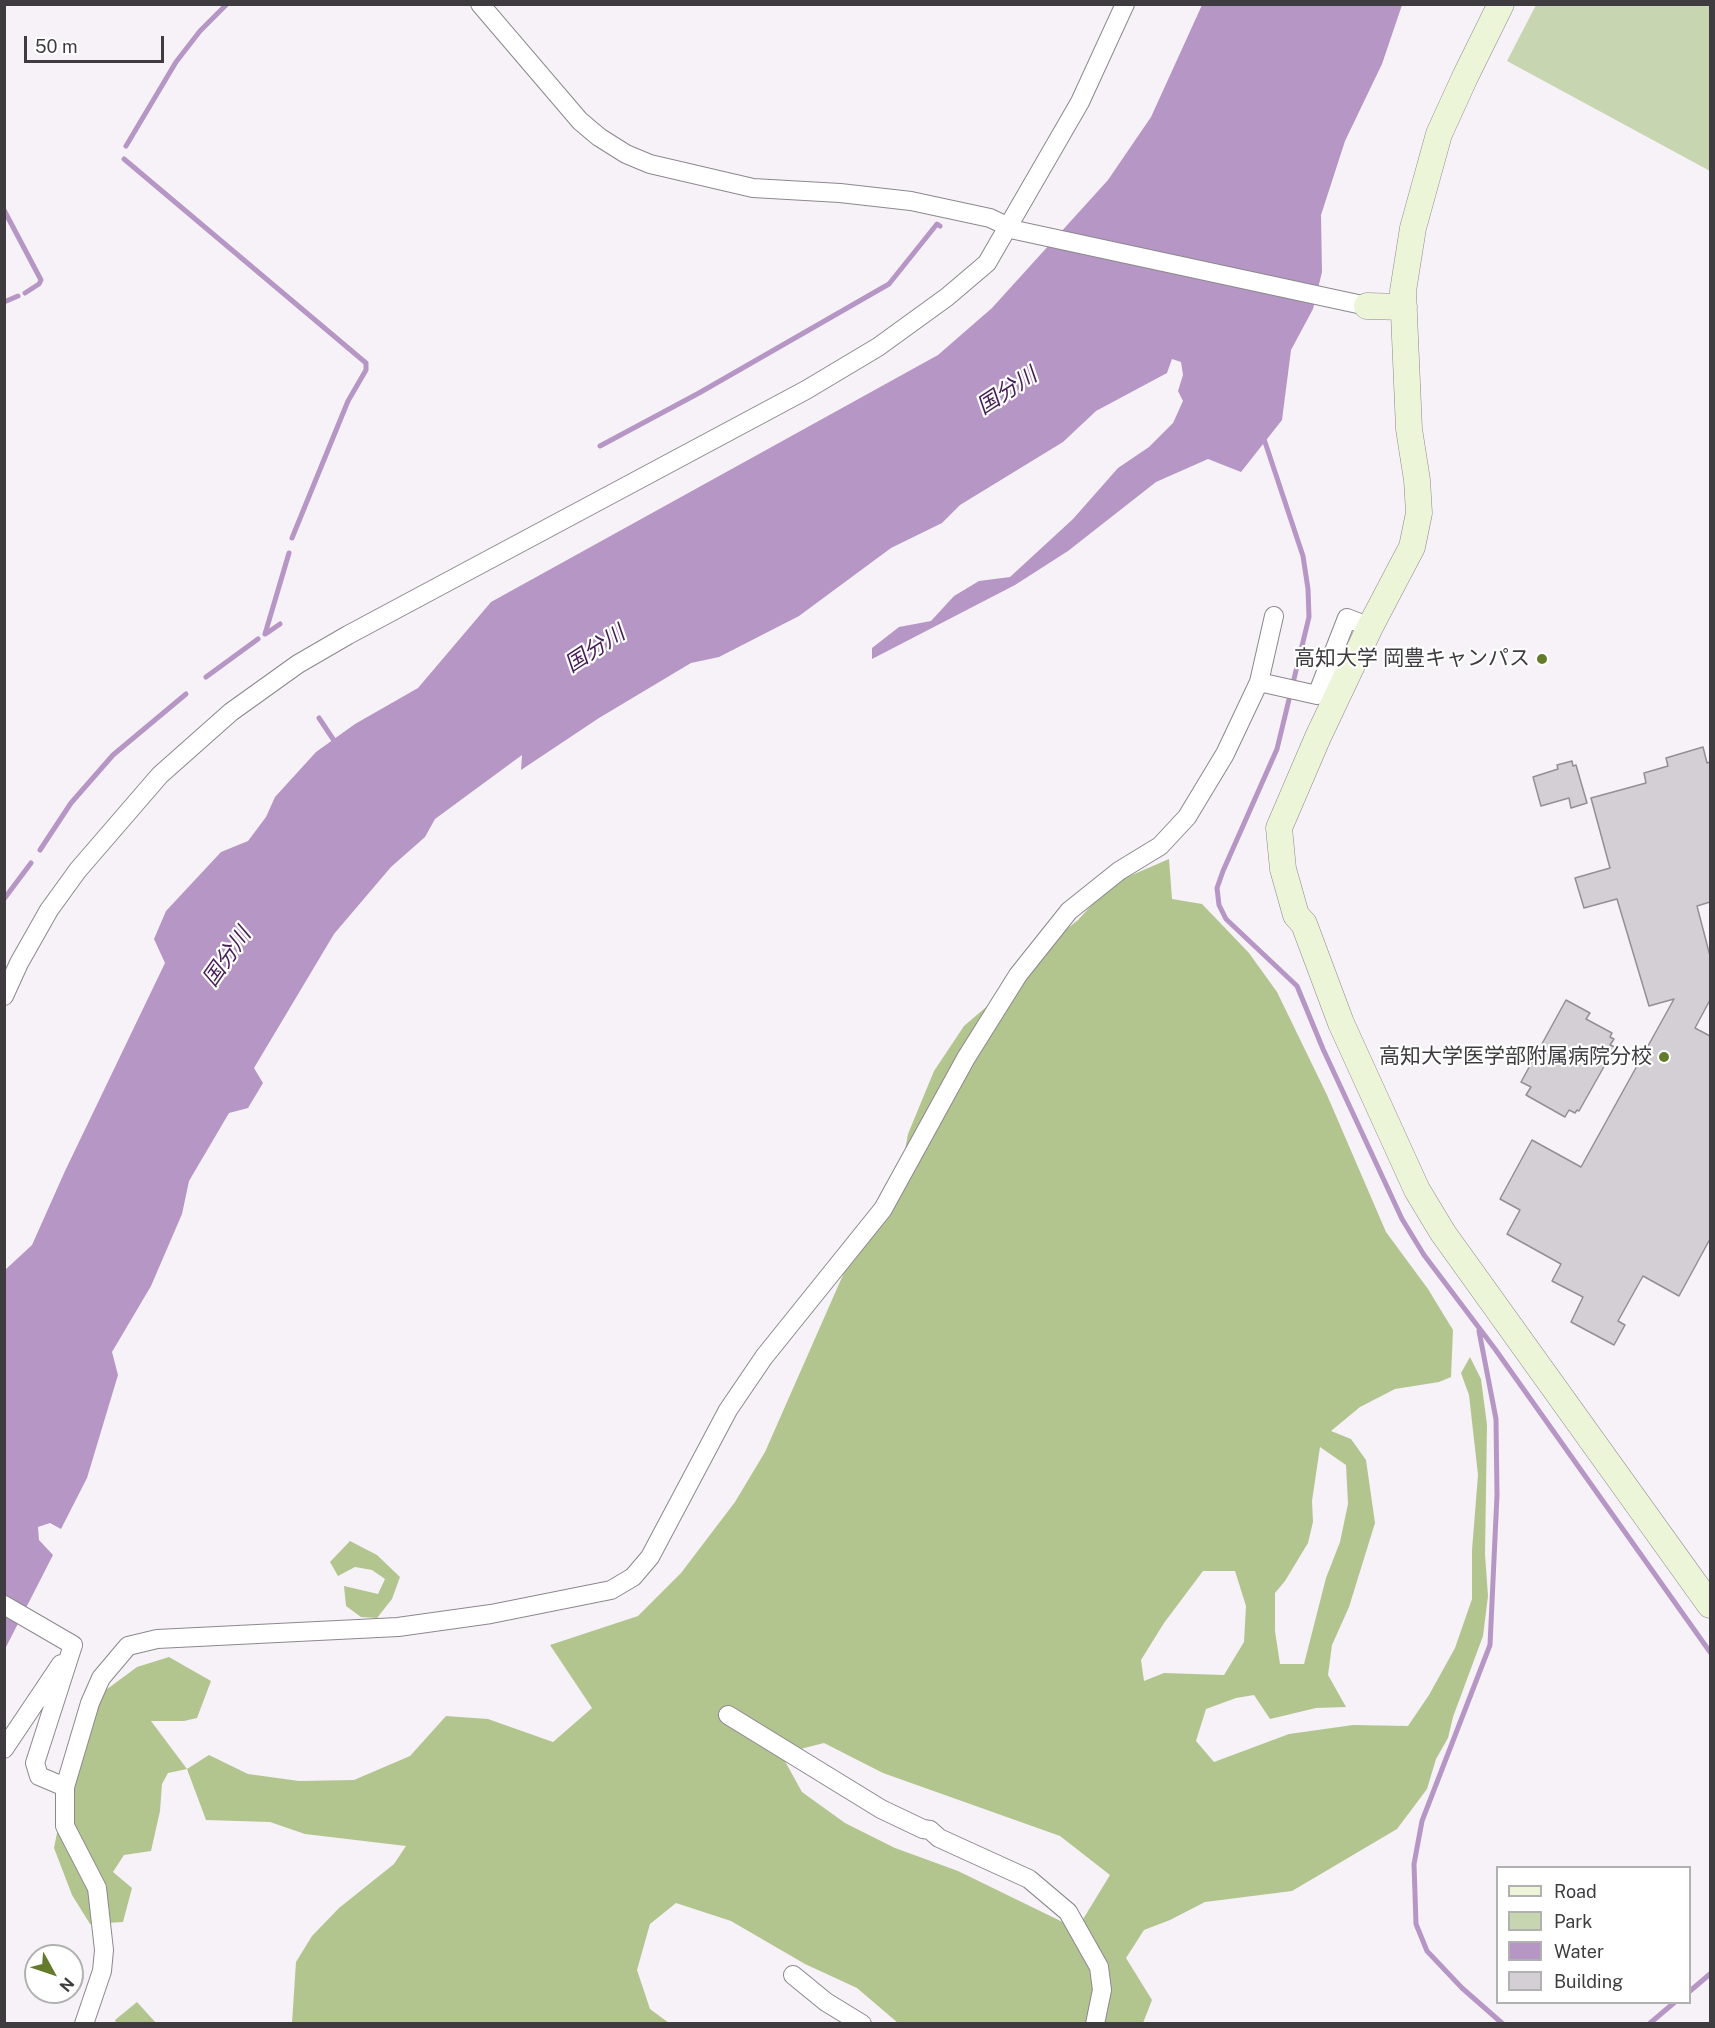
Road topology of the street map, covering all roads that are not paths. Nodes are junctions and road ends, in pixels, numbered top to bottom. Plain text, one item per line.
1 (480, 4) edge
2 (1125, 4) edge
3 (1501, 4) edge
4 (1011, 228) junction
5 (1367, 306) joint
6 (1404, 307) junction
7 (1274, 616) dead end
8 (1370, 627) junction
9 (1267, 684) junction
10 (19, 963) junction
11 (4, 977) edge
12 (4, 996) edge
13 (4, 1605) edge
14 (1710, 1605) edge
15 (70, 1642) junction
16 (728, 1715) dead end
17 (4, 1749) edge
18 (65, 1787) junction
19 (793, 1975) dead end
20 (84, 2024) edge
21 (862, 2024) edge
22 (1095, 2024) edge

1 - 4 street
2 - 4 street
3 - 6 street
4 - 5 street
4 - 10 street
5 - 6 street
6 - 8 street
7 - 9 street
8 - 9 street
8 - 14 street
9 - 18 street
10 - 11 street
10 - 12 street
13 - 15 street
15 - 17 street
15 - 18 street
16 - 22 street
18 - 20 street
19 - 21 street

